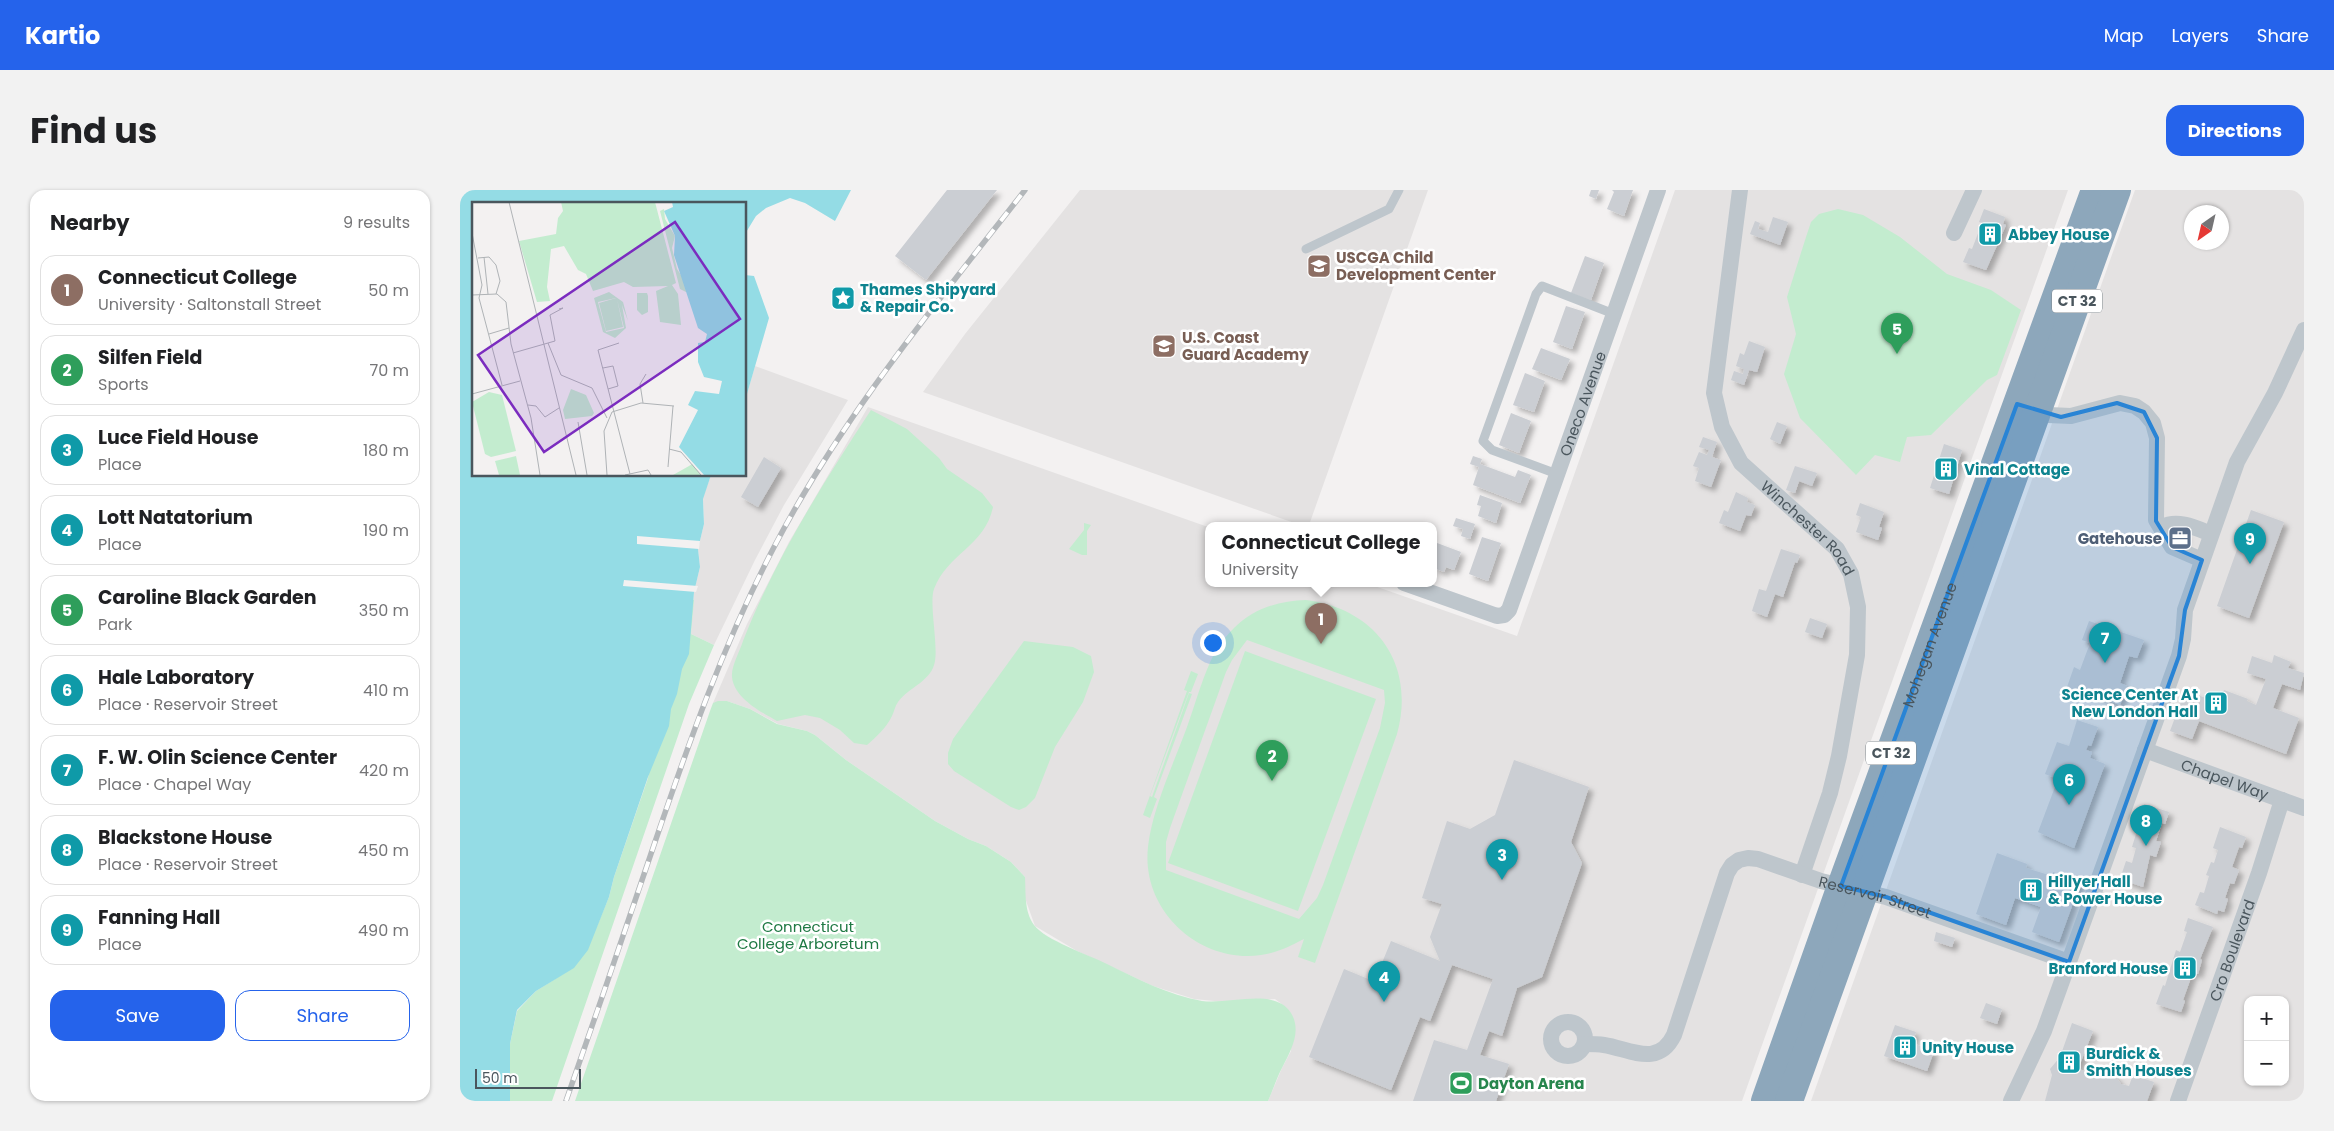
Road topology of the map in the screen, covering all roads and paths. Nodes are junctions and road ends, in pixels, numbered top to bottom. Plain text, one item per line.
1 (1399, 190) edge
2 (1658, 190) edge
3 (1740, 190) edge
4 (1974, 190) edge
5 (2095, 190) edge
6 (2117, 190) edge
7 (1954, 233) dead end
8 (1306, 249) dead end
9 (1614, 314) junction
10 (2304, 330) edge
11 (2027, 408) junction
12 (1557, 474) junction
13 (2162, 527) junction
14 (2212, 534) junction
15 (2202, 560) junction
16 (1415, 587) edge
17 (2145, 750) junction
18 (2282, 800) junction
19 (2304, 808) edge
20 (1802, 874) junction
21 (1852, 888) junction
22 (2069, 962) junction
23 (1585, 1044) dead end
24 (1765, 1101) edge
25 (1789, 1101) edge
26 (2011, 1101) edge
27 (2178, 1101) edge

1 - 8 lane
2 - 9 street, Oneco Avenue
3 - 20 street, Winchester Road
4 - 7 street
5 - 11 highway, Mohegan Avenue / CT 32
6 - 11 highway, Mohegan Avenue / CT 32
9 - 12 street, Oneco Avenue
9 - 12 lane
10 - 14 street
11 - 13 street
11 - 21 highway, Mohegan Avenue / CT 32
12 - 16 street, Oneco Avenue
13 - 14 street
13 - 15 street
14 - 15 street
15 - 17 street
17 - 18 street, Chapel Way
17 - 22 street
18 - 19 street, Chapel Way
18 - 27 street, Cro Boulevard
20 - 21 street, Reservoir Street
20 - 23 street, Reservoir Street
21 - 22 street, Reservoir Street
21 - 24 highway, Mohegan Avenue / CT 32
21 - 25 highway, Mohegan Avenue / CT 32
22 - 26 street

